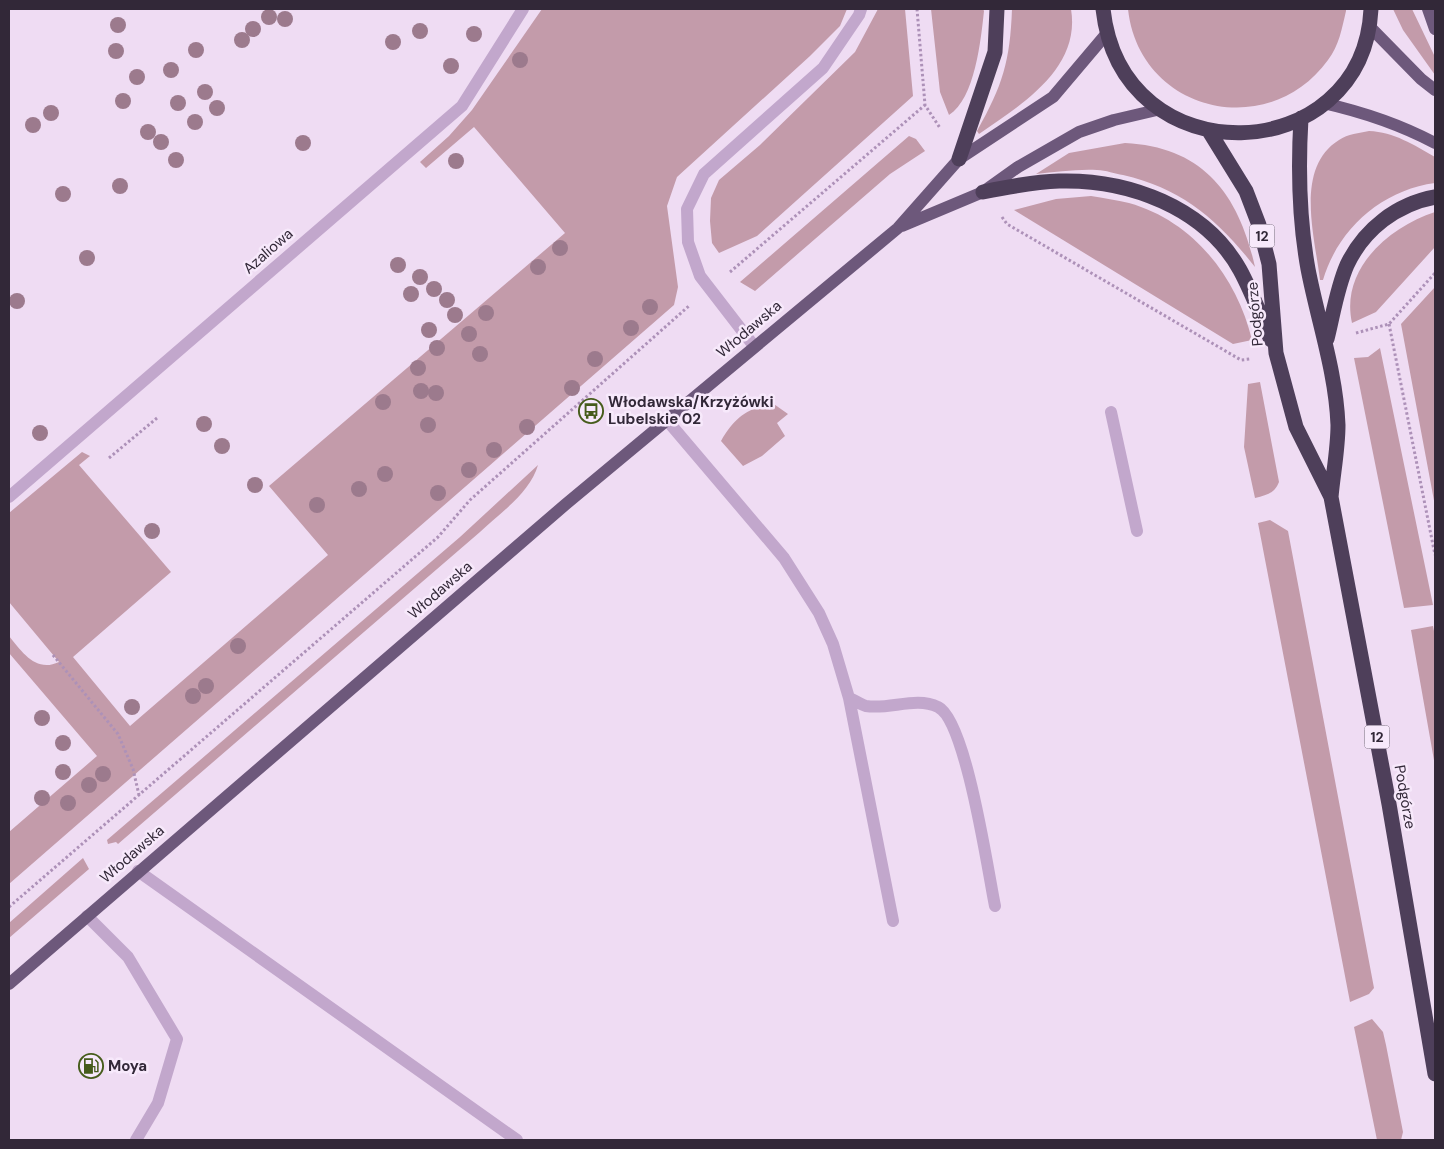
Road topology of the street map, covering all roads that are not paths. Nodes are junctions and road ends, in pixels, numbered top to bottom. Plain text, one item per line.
1 (523, 9) edge
2 (861, 9) edge
3 (997, 9) edge
4 (1104, 9) edge
5 (1371, 9) edge
6 (1428, 9) edge
7 (1368, 26) junction
8 (1435, 29) edge
9 (1108, 32) junction
10 (1435, 90) edge
11 (1323, 103) junction
12 (1161, 109) junction
13 (1301, 118) junction
14 (1209, 131) junction
15 (1435, 143) edge
16 (960, 159) junction
17 (984, 192) junction
18 (1435, 197) edge
19 (898, 228) junction
20 (1326, 341) junction
21 (754, 346) junction
22 (1276, 353) junction
23 (1111, 412) dead end
24 (666, 420) junction
25 (9, 497) edge
26 (1331, 497) junction
27 (1137, 531) dead end
28 (849, 698) junction
29 (138, 871) junction
30 (995, 906) dead end
31 (87, 916) junction
32 (893, 921) dead end
33 (9, 984) edge
34 (1435, 1074) edge
35 (136, 1140) edge
36 (517, 1140) edge

1 - 25 street, Azaliowa
2 - 21 street
3 - 16 highway
4 - 9 highway
5 - 7 highway
6 - 8 main road
7 - 10 main road
7 - 11 highway
9 - 12 highway
9 - 16 main road, Włodawska
11 - 13 highway
11 - 15 main road
12 - 14 highway
12 - 17 main road, Włodawska
13 - 14 highway
13 - 20 highway, Podgórze / 12
14 - 22 highway, Podgórze / 12
16 - 19 main road, Włodawska
17 - 19 main road, Włodawska
17 - 22 highway
18 - 20 highway
19 - 21 main road, Włodawska
20 - 26 highway, Podgórze / 12
21 - 24 main road, Włodawska
22 - 26 highway, Podgórze / 12
23 - 27 street
24 - 28 street
24 - 29 main road, Włodawska
26 - 34 highway, Podgórze / 12
28 - 30 street
28 - 32 street
29 - 31 main road, Włodawska
29 - 36 street
31 - 33 main road, Włodawska
31 - 35 street

